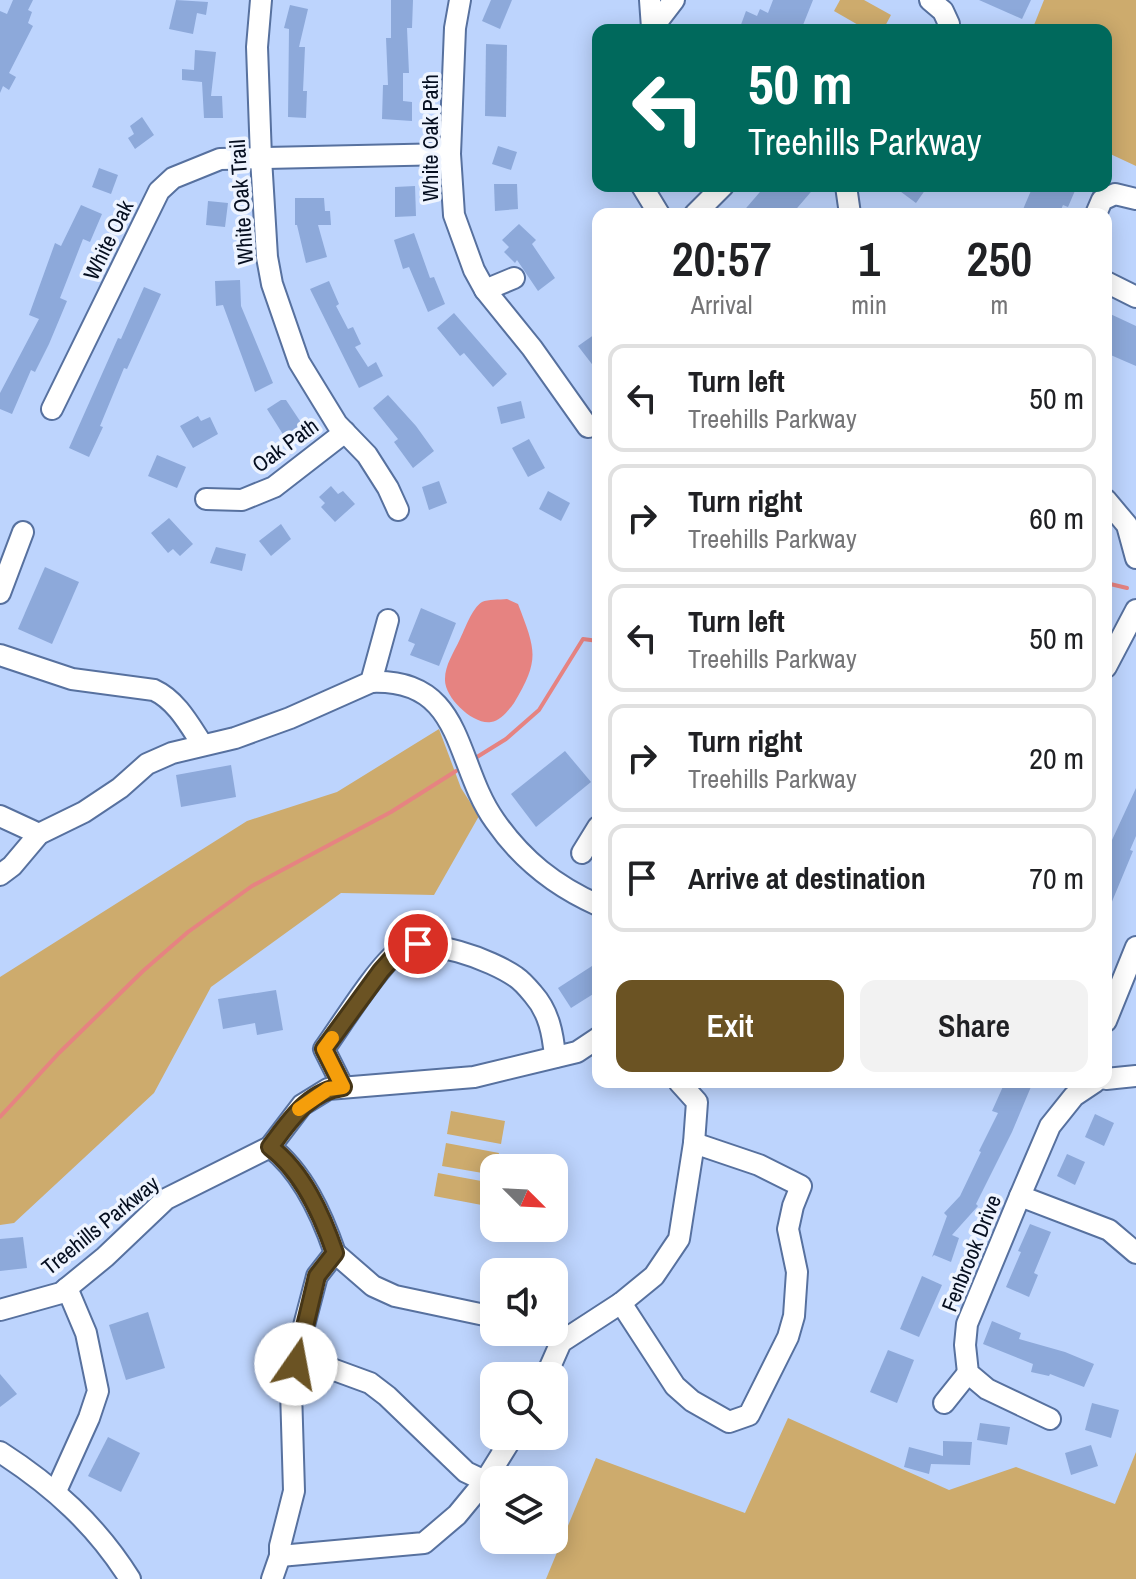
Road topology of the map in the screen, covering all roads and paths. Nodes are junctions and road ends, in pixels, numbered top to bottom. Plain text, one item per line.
1 (261, 0) edge
2 (460, 0) edge
3 (650, 0) edge
4 (674, 0) edge
5 (930, 0) edge
6 (652, 24) edge
7 (656, 24) edge
8 (949, 24) edge
9 (450, 154) junction
10 (261, 158) junction
11 (717, 192) edge
12 (1136, 199) edge
13 (701, 208) edge
14 (1099, 208) edge
15 (514, 278) dead end
16 (1112, 285) edge
17 (485, 290) junction
18 (1136, 297) edge
19 (52, 409) dead end
20 (588, 427) dead end
21 (345, 432) junction
22 (206, 499) dead end
23 (1112, 507) edge
24 (398, 510) dead end
25 (23, 532) dead end
26 (1136, 558) edge
27 (0, 593) edge
28 (1136, 610) edge
29 (388, 620) dead end
30 (0, 655) edge
31 (1112, 656) edge
32 (371, 682) junction
33 (202, 744) junction
34 (0, 816) edge
35 (39, 834) junction
36 (592, 837) edge
37 (582, 853) dead end
38 (0, 875) edge
39 (592, 902) edge
40 (1136, 947) edge
41 (1112, 1006) edge
42 (592, 1042) edge
43 (555, 1057) junction
44 (1136, 1076) edge
45 (1112, 1078) edge
46 (343, 1087) junction
47 (684, 1088) edge
48 (1086, 1088) edge
49 (694, 1143) junction
50 (270, 1147) junction
51 (1020, 1196) junction
52 (335, 1253) junction
53 (1136, 1253) edge
54 (67, 1288) junction
55 (621, 1303) junction
56 (0, 1310) edge
57 (480, 1314) edge
58 (568, 1330) edge
59 (301, 1337) junction
60 (968, 1373) junction
61 (944, 1403) dead end
62 (1050, 1419) dead end
63 (0, 1452) edge
64 (480, 1479) edge
65 (480, 1487) edge
66 (56, 1491) junction
67 (280, 1556) junction
68 (130, 1579) edge
69 (272, 1579) edge

1 - 10 street, White Oak Trail
2 - 9 street, White Oak Path
3 - 6 street
4 - 7 street
5 - 8 street
9 - 10 street, White Oak
9 - 17 street, White Oak Path
10 - 19 street, White Oak
10 - 21 street, White Oak Trail
11 - 13 street
12 - 14 street
15 - 17 street
16 - 18 street
17 - 20 street, White Oak Path
21 - 22 street, Oak Path
21 - 24 street, White Oak Trail
23 - 26 street
25 - 27 street
28 - 31 street
29 - 32 street
30 - 33 street
32 - 33 street
32 - 39 street
33 - 35 street
34 - 35 street
35 - 38 street
36 - 37 street
40 - 41 street
42 - 43 street, Treehills Parkway
43 - 46 street, Treehills Parkway
43 - 46 street
44 - 45 street
46 - 50 street, Treehills Parkway
47 - 49 street
48 - 51 street, Fenbrook Drive
49 - 55 street
49 - 55 street
50 - 52 street
50 - 54 street, Treehills Parkway
51 - 53 street
51 - 60 street, Fenbrook Drive
52 - 57 street
52 - 59 street
54 - 56 street, Treehills Parkway
54 - 66 street
55 - 58 street
59 - 64 street
59 - 67 street
60 - 61 street
60 - 62 street
63 - 66 street
65 - 67 street
66 - 68 street
67 - 69 street

